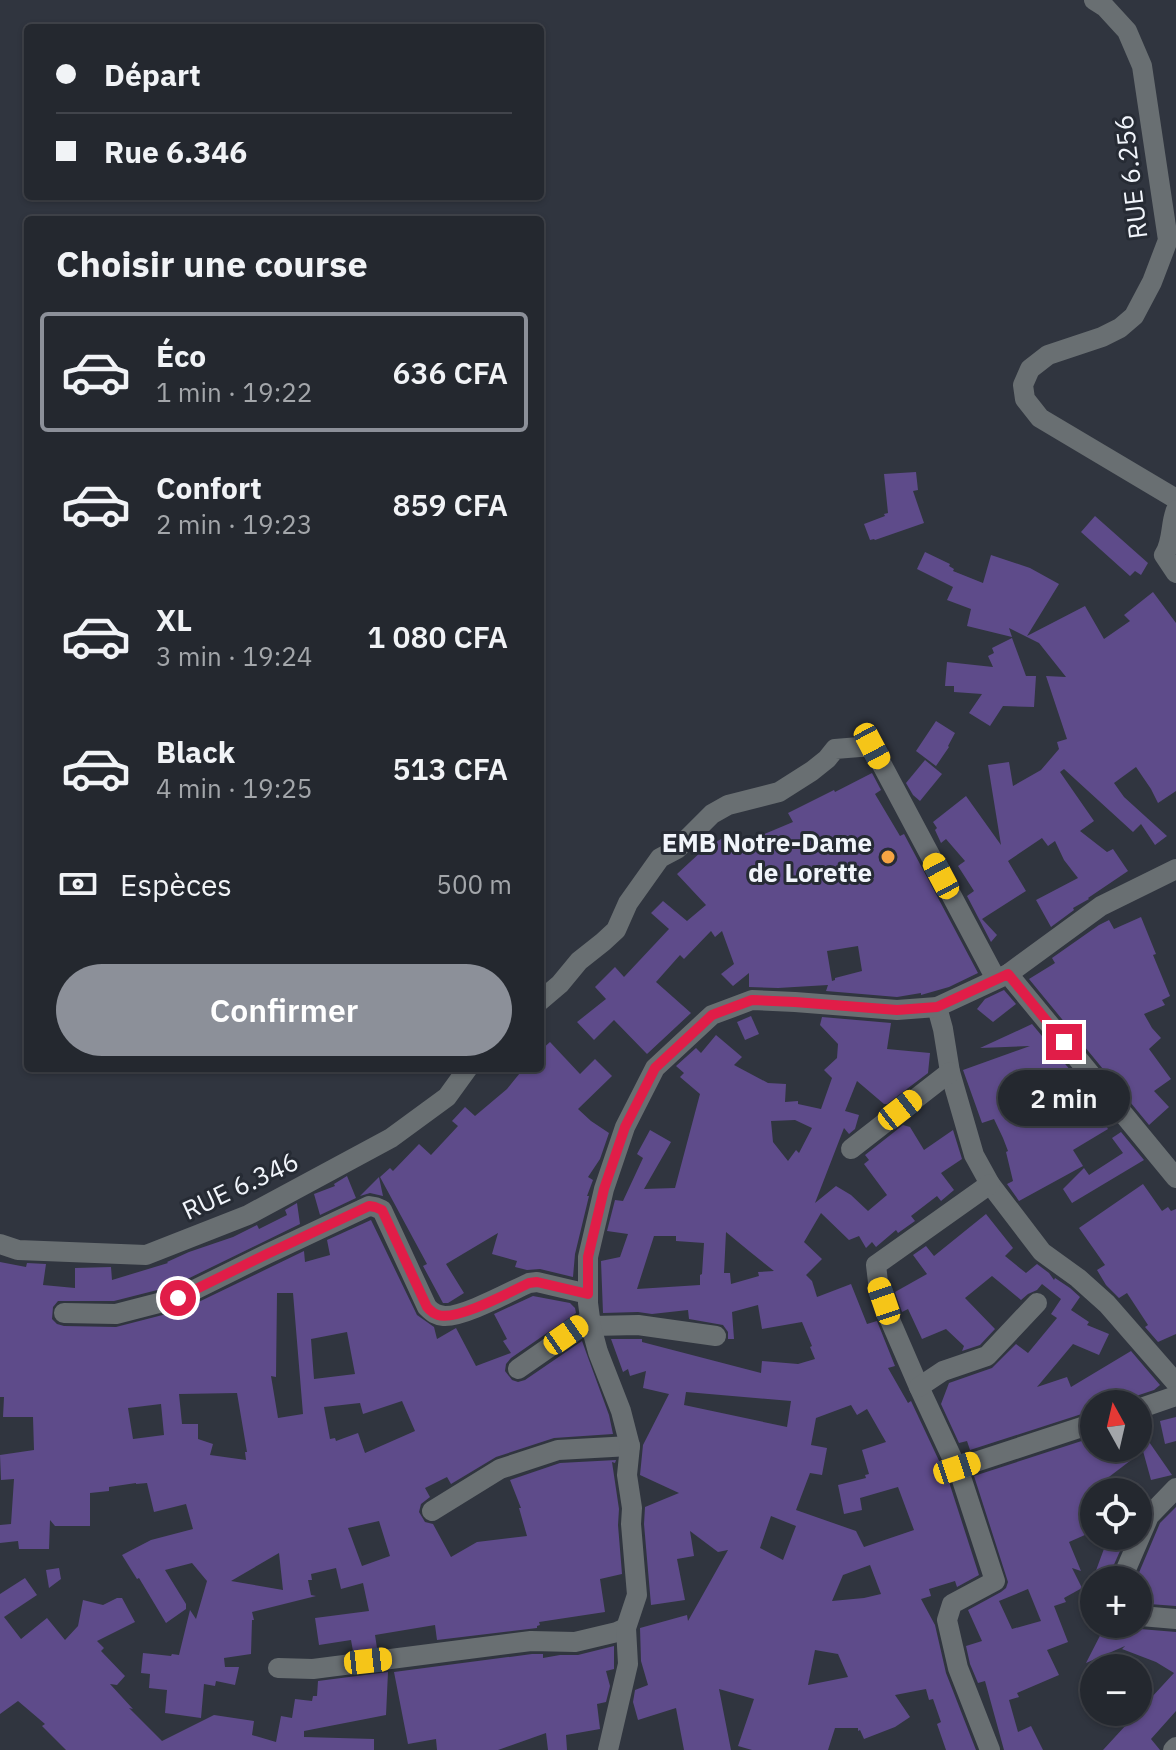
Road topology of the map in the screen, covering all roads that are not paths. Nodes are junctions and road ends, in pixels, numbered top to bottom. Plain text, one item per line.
1 (1094, 0) edge
2 (1176, 499) edge
3 (1176, 510) edge
4 (1176, 573) edge
5 (1176, 869) edge
6 (1002, 976) junction
7 (544, 998) edge
8 (937, 1007) junction
9 (465, 1072) edge
10 (950, 1072) junction
11 (851, 1149) dead end
12 (1176, 1178) edge
13 (990, 1184) junction
14 (0, 1244) edge
15 (588, 1294) junction
16 (1037, 1303) dead end
17 (64, 1313) dead end
18 (591, 1322) junction
19 (716, 1336) dead end
20 (518, 1369) dead end
21 (1176, 1383) edge
22 (919, 1387) junction
23 (1176, 1396) edge
24 (1152, 1404) edge
25 (1080, 1428) edge
26 (630, 1446) junction
27 (957, 1468) junction
28 (1176, 1488) edge
29 (432, 1511) dead end
30 (1127, 1566) edge
31 (1152, 1617) edge
32 (1176, 1619) edge
33 (626, 1628) junction
34 (278, 1668) dead end
35 (608, 1750) edge
36 (990, 1750) edge

1 - 2 street, RUE 6.256
3 - 4 street
5 - 6 street
6 - 7 street
6 - 8 street
6 - 12 street
8 - 10 street
8 - 15 street
9 - 14 street, RUE 6.346
10 - 11 street
10 - 13 street
13 - 21 street
13 - 22 street
15 - 17 street
15 - 18 street
16 - 22 street
18 - 19 street
18 - 20 street
18 - 26 street
22 - 27 street
23 - 24 street
25 - 27 street
26 - 29 street
26 - 33 street
27 - 36 street
28 - 30 street
31 - 32 street
33 - 34 street
33 - 35 street

